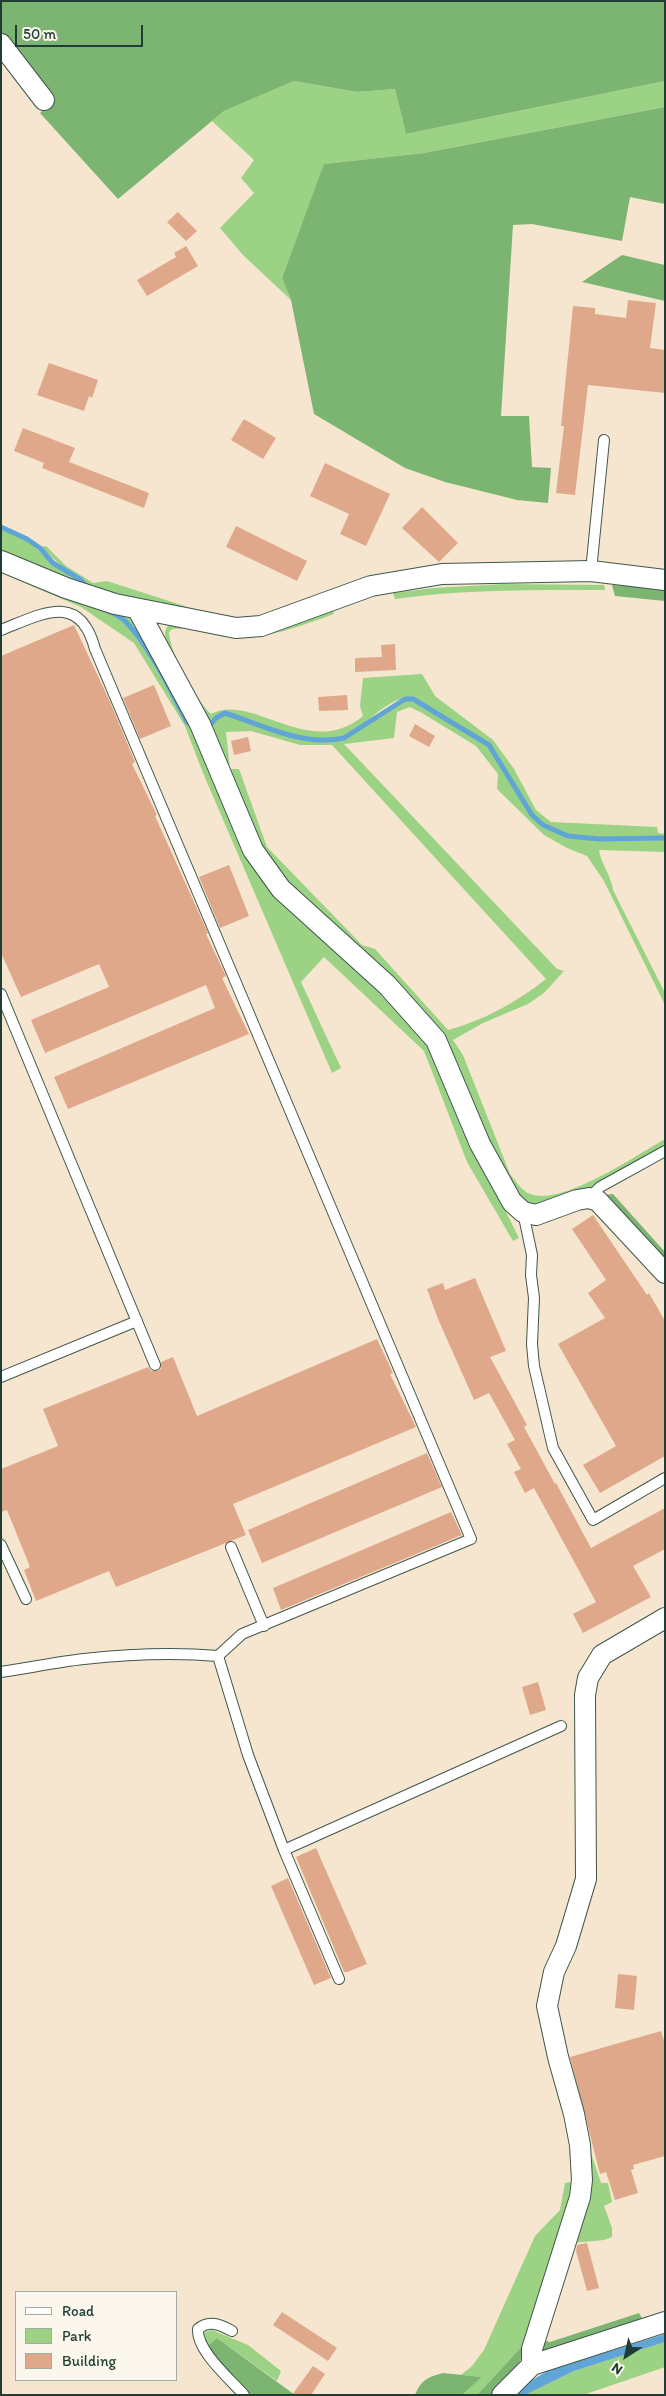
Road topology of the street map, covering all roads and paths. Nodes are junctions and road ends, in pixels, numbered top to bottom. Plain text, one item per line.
1 (1, 44) edge
2 (44, 100) dead end
3 (604, 440) dead end
4 (1, 561) edge
5 (591, 571) junction
6 (665, 580) edge
7 (138, 610) junction
8 (1, 630) edge
9 (1, 994) edge
10 (665, 1151) edge
11 (589, 1198) junction
12 (522, 1212) junction
13 (665, 1273) edge
14 (137, 1321) junction
15 (155, 1365) dead end
16 (1, 1377) edge
17 (665, 1478) edge
18 (1, 1545) edge
19 (231, 1547) dead end
20 (26, 1599) dead end
21 (665, 1618) edge
22 (264, 1626) junction
23 (218, 1656) junction
24 (1, 1672) edge
25 (561, 1726) dead end
26 (284, 1850) junction
27 (340, 1979) dead end
28 (665, 2322) edge
29 (232, 2331) dead end
30 (532, 2365) junction
31 (244, 2395) edge
32 (502, 2395) edge

1 - 2 street
3 - 5 lane
4 - 7 street
5 - 6 street
5 - 7 street
7 - 12 street
8 - 22 lane
9 - 14 lane
10 - 11 lane
11 - 12 street
11 - 13 street
12 - 17 lane
14 - 15 lane
14 - 16 lane
18 - 20 lane
19 - 22 lane
21 - 30 street
22 - 23 lane
23 - 24 lane
23 - 26 lane
25 - 26 lane
26 - 27 lane
28 - 30 street
29 - 31 lane
30 - 32 street

